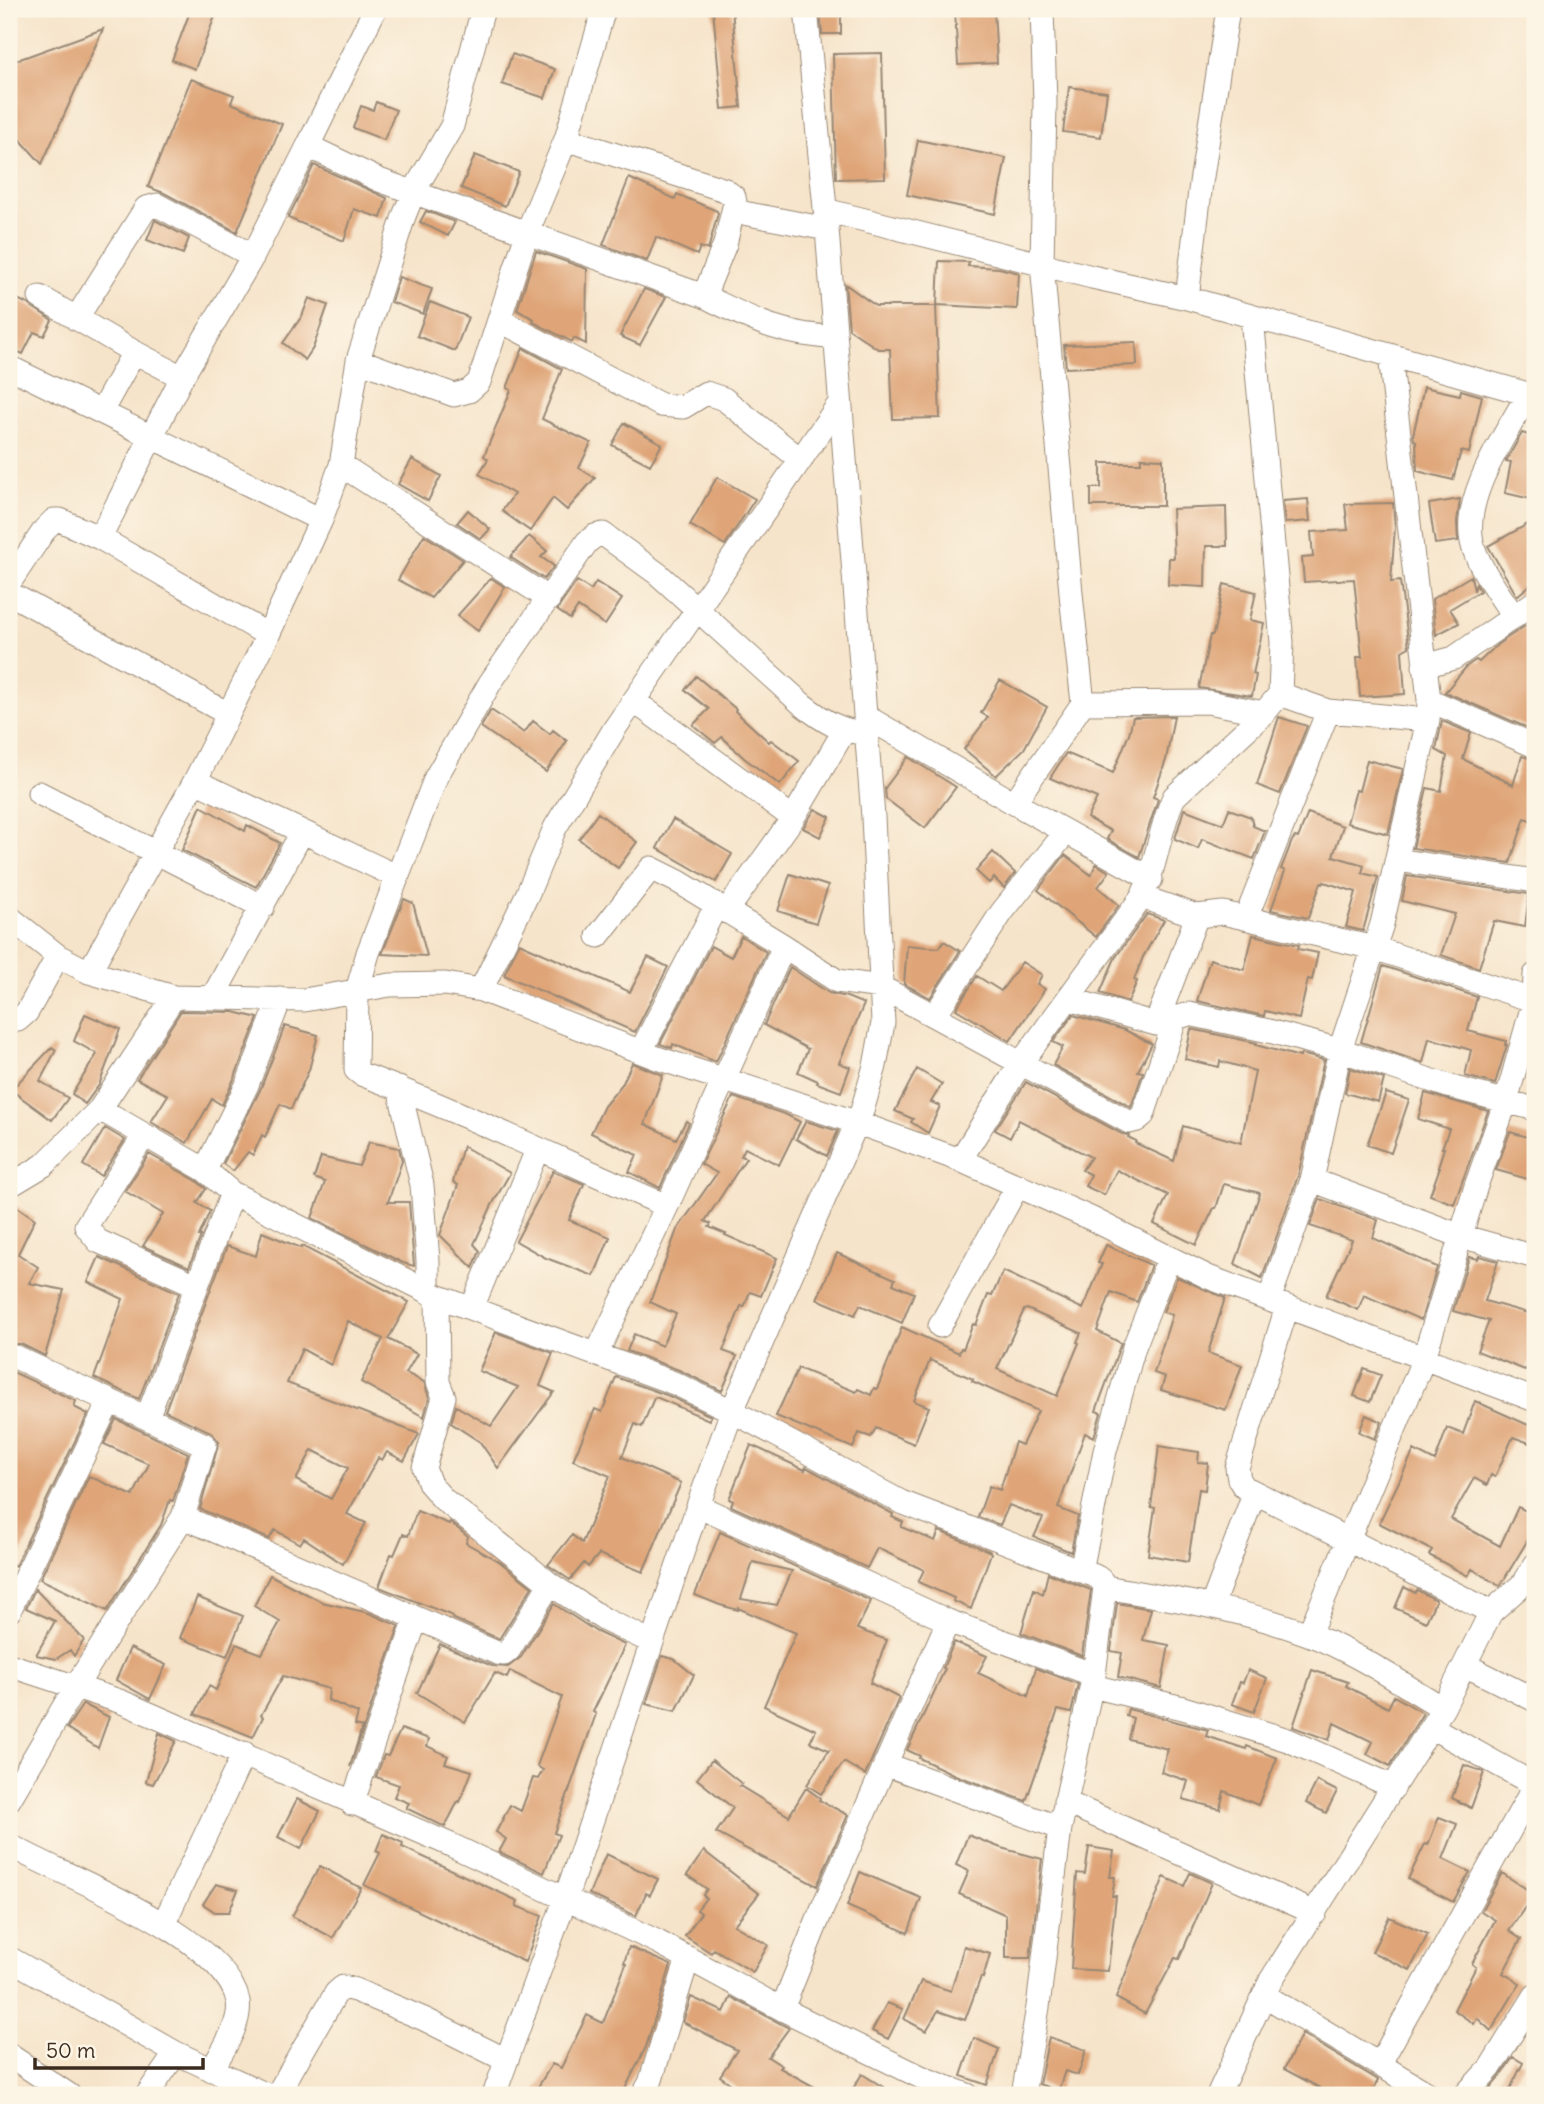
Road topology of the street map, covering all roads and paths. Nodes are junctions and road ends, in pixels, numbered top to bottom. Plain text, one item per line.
1 (375, 9) edge
2 (483, 9) edge
3 (604, 9) edge
4 (806, 9) edge
5 (1042, 9) edge
6 (1227, 9) edge
7 (566, 139) junction
8 (308, 146) junction
9 (414, 191) junction
10 (733, 211) junction
11 (826, 220) junction
12 (527, 233) junction
13 (253, 256) junction
14 (1042, 264) junction
15 (704, 296) junction
16 (40, 297) dead end
17 (1187, 298) junction
18 (1252, 317) junction
19 (76, 319) junction
20 (499, 320) junction
21 (835, 337) junction
22 (135, 352) junction
23 (1390, 355) junction
24 (358, 360) junction
25 (9, 367) edge
26 (182, 377) junction
27 (1532, 395) edge
28 (839, 404) junction
29 (101, 412) junction
30 (152, 436) junction
31 (801, 460) junction
32 (341, 465) junction
33 (321, 520) junction
34 (100, 538) junction
35 (9, 583) edge
36 (9, 593) edge
37 (549, 599) junction
38 (1528, 609) edge
39 (698, 611) junction
40 (268, 635) junction
41 (1424, 666) junction
42 (1280, 694) junction
43 (634, 701) junction
44 (1083, 703) junction
45 (1328, 710) junction
46 (1429, 710) junction
47 (1264, 713) junction
48 (228, 715) junction
49 (866, 725) junction
50 (844, 731) junction
51 (1535, 746) edge
52 (195, 781) junction
53 (39, 793) dead end
54 (1014, 803) junction
55 (793, 818) junction
56 (302, 832) junction
57 (1066, 832) junction
58 (156, 852) junction
59 (1397, 860) junction
60 (396, 876) junction
61 (1535, 881) edge
62 (1147, 888) junction
63 (263, 907) junction
64 (721, 909) junction
65 (1197, 916) junction
66 (9, 917) edge
67 (1246, 918) junction
68 (598, 936) dead end
69 (784, 946) junction
70 (1374, 948) junction
71 (58, 956) junction
72 (89, 972) junction
73 (1535, 975) edge
74 (881, 987) junction
75 (481, 990) junction
76 (357, 991) junction
77 (174, 996) junction
78 (213, 997) junction
79 (280, 999) junction
80 (1069, 999) junction
81 (1534, 1001) edge
82 (934, 1015) junction
83 (9, 1019) edge
84 (1166, 1021) junction
85 (1340, 1050) junction
86 (640, 1051) junction
87 (1021, 1063) junction
88 (722, 1081) junction
89 (399, 1088) junction
90 (1506, 1101) junction
91 (100, 1109) junction
92 (1535, 1109) edge
93 (858, 1123) junction
94 (145, 1136) junction
95 (537, 1150) junction
96 (960, 1160) junction
97 (205, 1170) junction
98 (1312, 1180) junction
99 (1018, 1185) junction
100 (9, 1186) edge
101 (232, 1193) junction
102 (667, 1206) junction
103 (1461, 1236) junction
104 (1535, 1257) edge
105 (1169, 1258) junction
106 (196, 1285) junction
107 (433, 1294) junction
108 (1278, 1304) junction
109 (472, 1308) junction
110 (940, 1326) dead end
111 (597, 1353) junction
112 (9, 1358) edge
113 (1424, 1358) junction
114 (1535, 1400) edge
115 (109, 1402) junction
116 (732, 1411) junction
117 (147, 1418) junction
118 (1254, 1494) junction
119 (698, 1506) junction
120 (183, 1517) junction
121 (1348, 1541) junction
122 (1082, 1571) junction
123 (1532, 1579) edge
124 (550, 1584) junction
125 (1105, 1587) junction
126 (1212, 1605) junction
127 (9, 1611) edge
128 (1491, 1612) junction
129 (415, 1619) junction
130 (948, 1621) junction
131 (1309, 1634) junction
132 (652, 1643) junction
133 (9, 1665) edge
134 (1465, 1665) junction
135 (1093, 1680) junction
136 (76, 1686) junction
137 (1535, 1700) edge
138 (1437, 1718) junction
139 (244, 1753) junction
140 (886, 1764) junction
141 (1535, 1785) edge
142 (1394, 1787) junction
143 (9, 1800) edge
144 (1065, 1802) junction
145 (352, 1804) junction
146 (1060, 1828) junction
147 (9, 1845) edge
148 (565, 1900) junction
149 (1315, 1913) junction
150 (164, 1923) junction
151 (9, 1958) edge
152 (688, 1958) junction
153 (1264, 1995) junction
154 (1535, 1996) edge
155 (782, 2009) junction
156 (176, 2053) junction
157 (9, 2055) edge
158 (506, 2060) junction
159 (1380, 2063) junction
160 (212, 2070) junction
161 (920, 2087) edge
162 (242, 2090) edge
163 (69, 2095) edge
164 (147, 2095) edge
165 (267, 2095) edge
166 (277, 2095) edge
167 (494, 2095) edge
168 (643, 2095) edge
169 (967, 2095) edge
170 (1023, 2095) edge
171 (1218, 2095) edge
172 (1430, 2095) edge
173 (1465, 2095) edge

1 - 8 street
2 - 9 street
3 - 7 street
4 - 11 street
5 - 14 street
6 - 17 street
7 - 10 street
7 - 12 street
8 - 9 street
8 - 13 street
9 - 12 street
9 - 24 street
10 - 11 street
10 - 15 street
11 - 14 street
11 - 21 street
12 - 15 street
12 - 20 street
13 - 19 street
13 - 26 street
14 - 17 street
14 - 44 street
15 - 21 street
16 - 19 street
17 - 18 street
18 - 23 street
18 - 42 street
19 - 22 street
20 - 24 street
20 - 31 street
21 - 28 street
22 - 26 street
22 - 29 street
23 - 27 street
23 - 41 street
24 - 32 street
25 - 29 street
26 - 30 street
27 - 38 street
28 - 31 street
28 - 49 street
29 - 30 street
30 - 33 street
30 - 34 street
31 - 39 street
32 - 33 street
32 - 37 street
33 - 40 street
34 - 35 street
34 - 40 street
36 - 48 street
37 - 39 street
37 - 60 street
38 - 41 street
39 - 43 street
39 - 50 street
40 - 48 street
41 - 46 street
42 - 45 street
42 - 47 street
43 - 55 street
43 - 75 street
44 - 47 street
44 - 54 street
45 - 46 street
45 - 67 street
46 - 51 street
46 - 59 street
47 - 62 street
48 - 52 street
49 - 50 street
49 - 54 street
49 - 74 street
50 - 55 street
52 - 56 street
52 - 58 street
53 - 58 street
54 - 57 street
55 - 64 street
56 - 60 street
56 - 63 street
57 - 62 street
57 - 82 street
58 - 63 street
58 - 72 street
59 - 61 street
59 - 70 street
60 - 76 street
62 - 65 street
62 - 80 street
63 - 78 street
64 - 68 street
64 - 69 street
64 - 86 street
65 - 67 street
65 - 84 street
66 - 71 street
67 - 70 street
69 - 74 street
69 - 88 street
70 - 81 street
70 - 85 street
71 - 72 street
71 - 83 street
72 - 77 street
73 - 81 street
74 - 82 street
74 - 93 street
75 - 76 street
75 - 86 street
76 - 79 street
76 - 89 street
77 - 78 street
77 - 91 street
78 - 79 street
79 - 97 street
80 - 84 street
80 - 87 street
81 - 90 street
82 - 87 street
84 - 85 street
84 - 87 street
85 - 90 street
85 - 98 street
86 - 88 street
87 - 96 street
88 - 93 street
88 - 102 street
89 - 95 street
89 - 107 street
90 - 92 street
90 - 103 street
91 - 94 street
91 - 100 street
93 - 96 street
93 - 116 street
94 - 97 street
94 - 106 street
95 - 102 street
95 - 109 street
96 - 99 street
97 - 101 street
98 - 103 street
98 - 108 street
99 - 105 street
99 - 110 street
101 - 106 street
101 - 107 street
102 - 111 street
103 - 104 street
103 - 113 street
105 - 108 street
105 - 122 street
106 - 117 street
107 - 109 street
107 - 124 street
108 - 113 street
108 - 118 street
109 - 111 street
111 - 116 street
112 - 115 street
113 - 114 street
113 - 121 street
115 - 117 street
115 - 127 street
116 - 119 street
116 - 122 street
117 - 120 street
118 - 121 street
118 - 126 street
119 - 130 street
119 - 132 street
120 - 129 street
120 - 136 street
121 - 128 street
121 - 131 street
122 - 125 street
123 - 128 street
124 - 129 street
124 - 132 street
125 - 126 street
125 - 135 street
126 - 131 street
128 - 134 street
129 - 145 street
130 - 135 street
130 - 140 street
131 - 138 street
132 - 148 street
133 - 136 street
134 - 137 street
134 - 138 street
135 - 142 street
135 - 144 street
136 - 139 street
136 - 143 street
138 - 141 street
138 - 142 street
139 - 145 street
139 - 150 street
140 - 146 street
140 - 155 street
141 - 159 street
142 - 149 street
144 - 146 street
144 - 149 street
145 - 148 street
146 - 170 street
147 - 150 street
148 - 152 street
148 - 158 street
149 - 153 street
150 - 160 street
151 - 156 street
152 - 155 street
152 - 168 street
153 - 159 street
153 - 171 street
154 - 173 street
155 - 161 street
156 - 160 street
156 - 164 street
157 - 163 street
158 - 166 street
158 - 167 street
159 - 172 street
160 - 162 street
161 - 169 street
162 - 165 street

